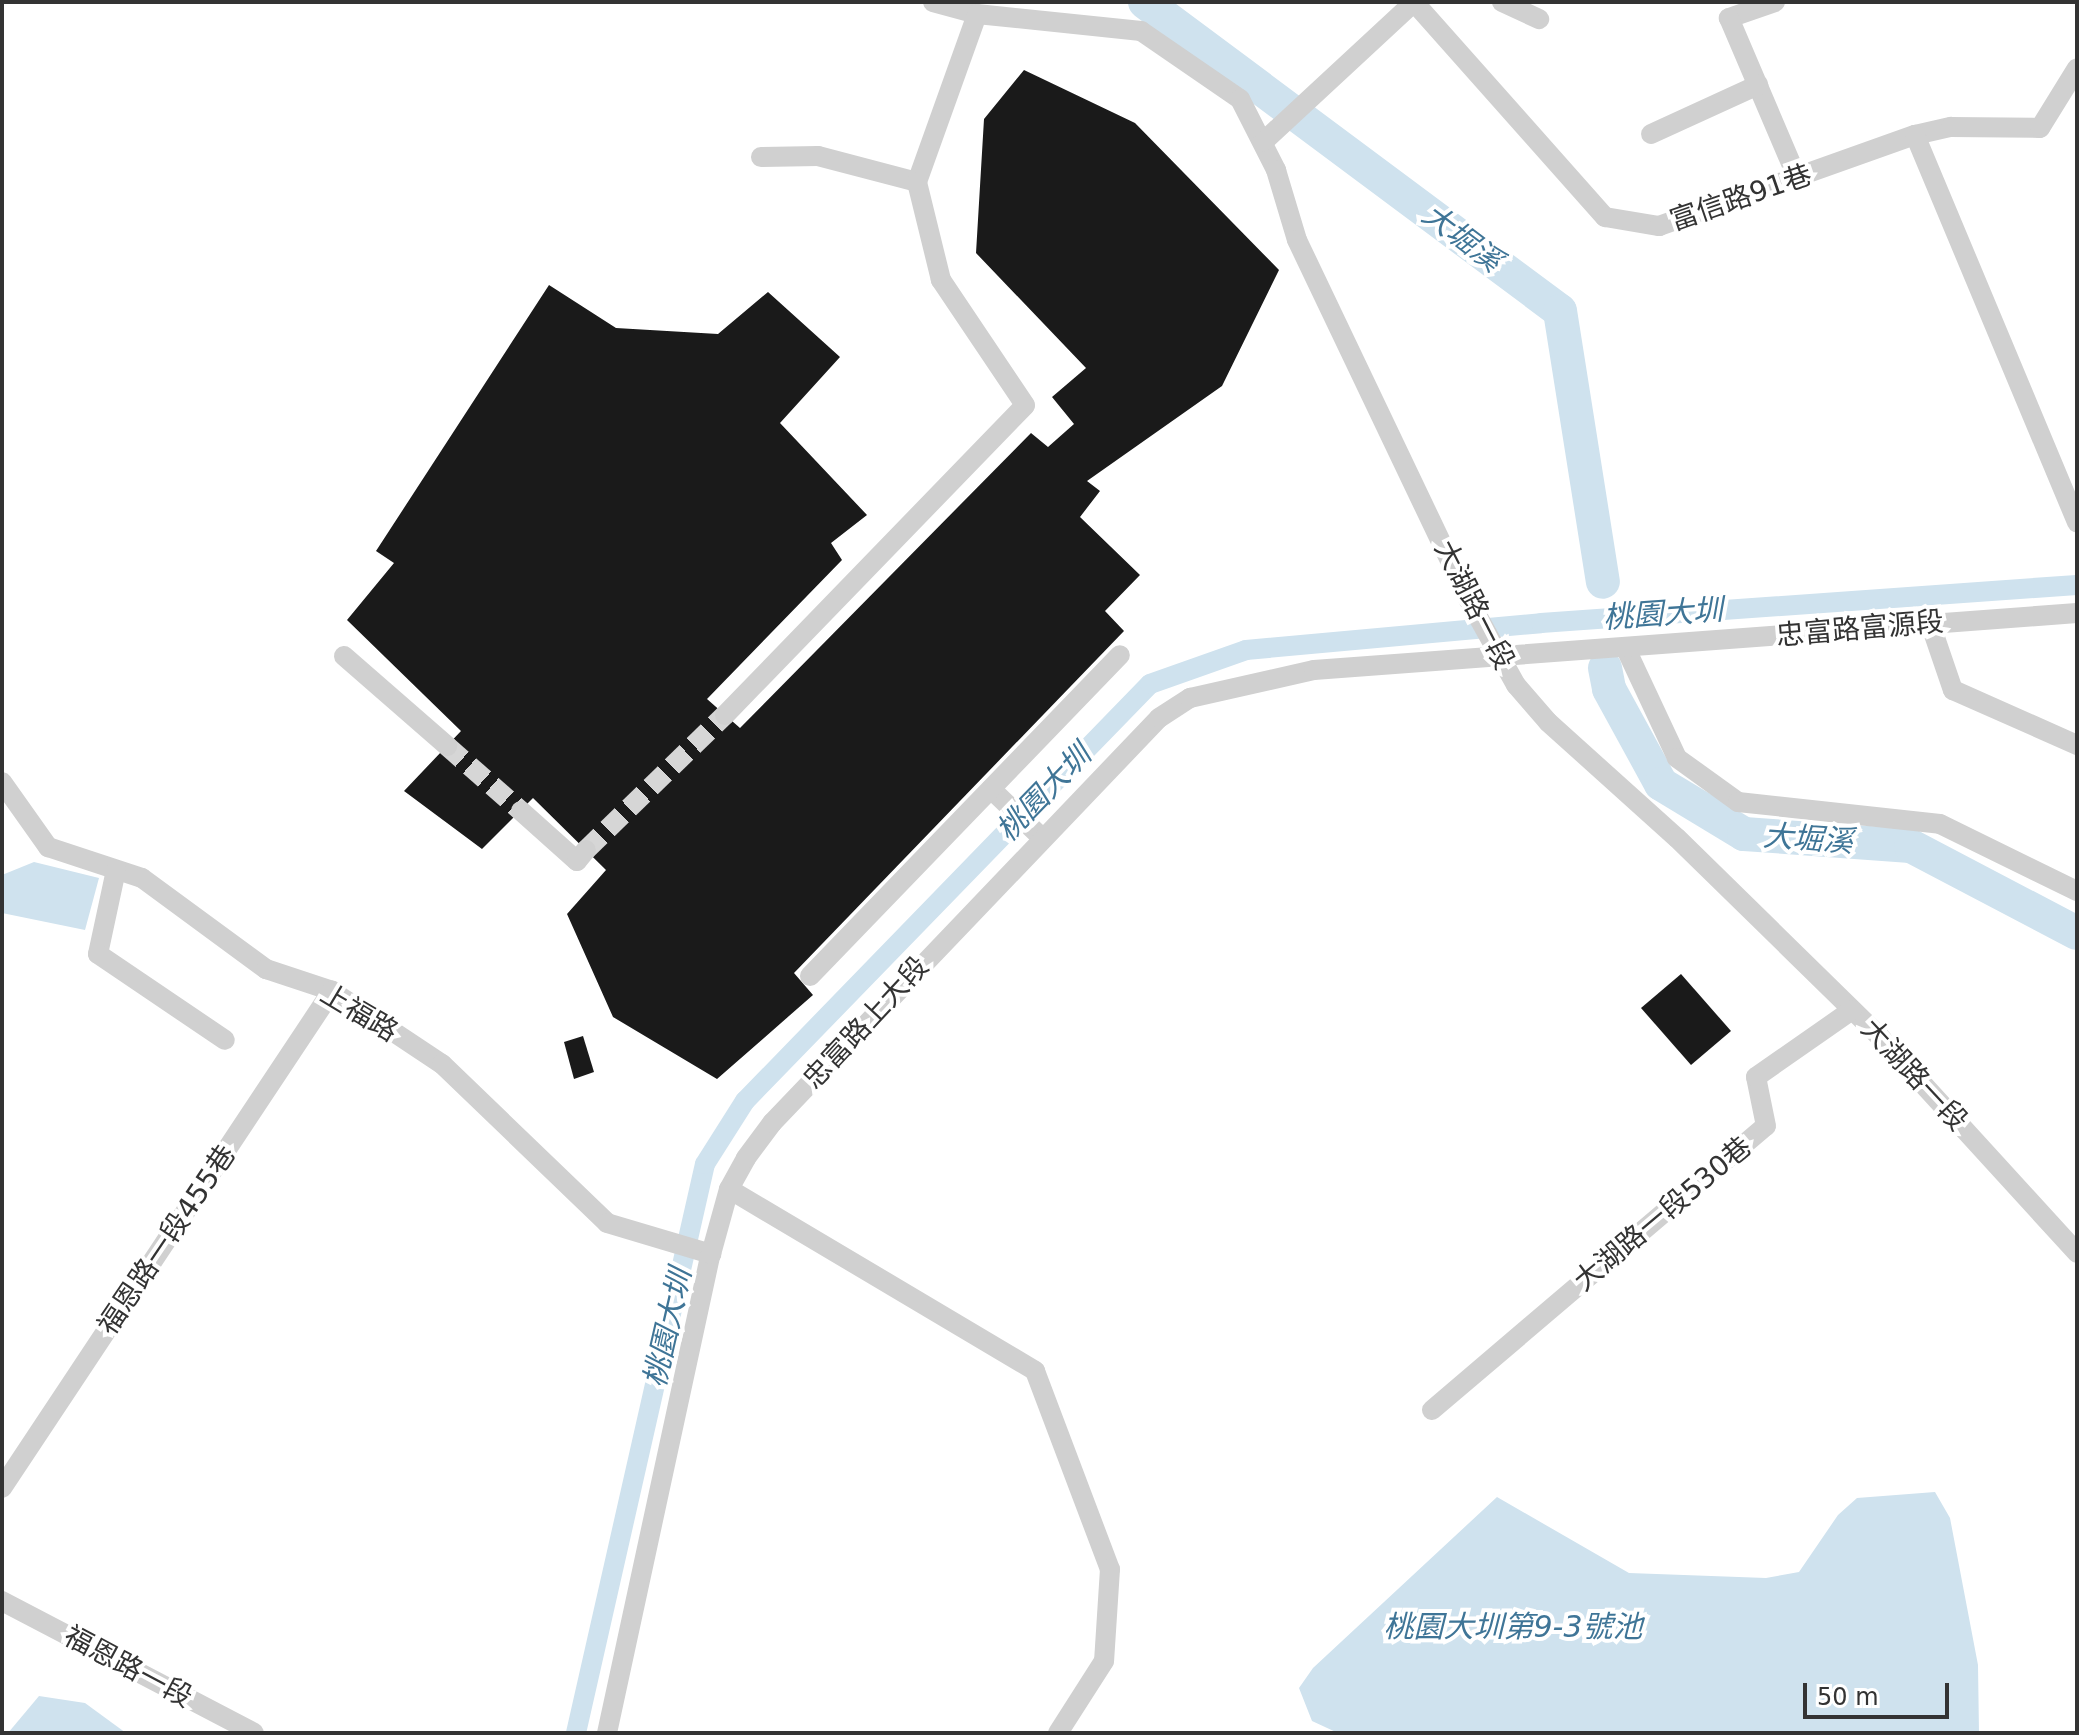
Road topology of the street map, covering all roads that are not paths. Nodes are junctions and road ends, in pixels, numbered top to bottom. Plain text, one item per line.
1 (933, 2) edge
2 (1414, 2) edge
3 (1502, 2) edge
4 (1775, 2) edge
5 (977, 14) junction
6 (1539, 19) dead end
7 (2077, 68) edge
8 (1758, 85) junction
9 (1651, 134) dead end
10 (1915, 135) junction
11 (1263, 142) junction
12 (761, 157) dead end
13 (1798, 180) junction
14 (917, 182) junction
15 (2077, 523) edge
16 (2077, 613) edge
17 (1930, 623) junction
18 (1626, 649) junction
19 (1120, 655) dead end
20 (344, 656) dead end
21 (1500, 659) junction
22 (725, 715) tunnel mouth
23 (2077, 745) edge
24 (447, 746) tunnel mouth
25 (2, 782) edge
26 (991, 789) junction
27 (521, 811) tunnel mouth
28 (1039, 834) junction
29 (586, 850) dead end
30 (116, 870) junction
31 (2077, 891) edge
32 (810, 976) dead end
33 (332, 991) junction
34 (1852, 1010) junction
35 (225, 1040) dead end
36 (729, 1189) junction
37 (704, 1252) junction
38 (2077, 1253) edge
39 (1432, 1410) dead end
40 (2, 1488) edge
41 (2, 1601) edge
42 (254, 1733) edge
43 (607, 1733) edge
44 (1058, 1733) edge

1 - 5 street, 大湖路一段
2 - 11 street
2 - 13 street, 富信路91巷
3 - 6 street
4 - 8 street
5 - 11 street, 大湖路一段
5 - 14 street
7 - 10 street, 富信路91巷
8 - 9 street
8 - 13 street
10 - 13 street, 富信路91巷
10 - 15 street
11 - 21 street, 大湖路一段
12 - 14 street
14 - 22 street
16 - 17 street, 忠富路富源段
17 - 18 street, 忠富路富源段
17 - 23 street
18 - 21 street, 忠富路富源段
18 - 31 street
19 - 26 street
20 - 24 street
21 - 28 street, 忠富路上大段
21 - 34 street, 大湖路一段
25 - 30 street, 上福路
26 - 28 street
26 - 32 street
27 - 29 street
28 - 36 street, 忠富路上大段
30 - 33 street, 上福路
30 - 35 street
33 - 37 street, 上福路
33 - 40 street, 福恩路一段455巷
34 - 38 street, 大湖路一段
34 - 39 street, 大湖路一段530巷
36 - 37 street, 忠富路上大段
36 - 44 street
37 - 43 street, 忠富路上大段
41 - 42 street, 福恩路一段

